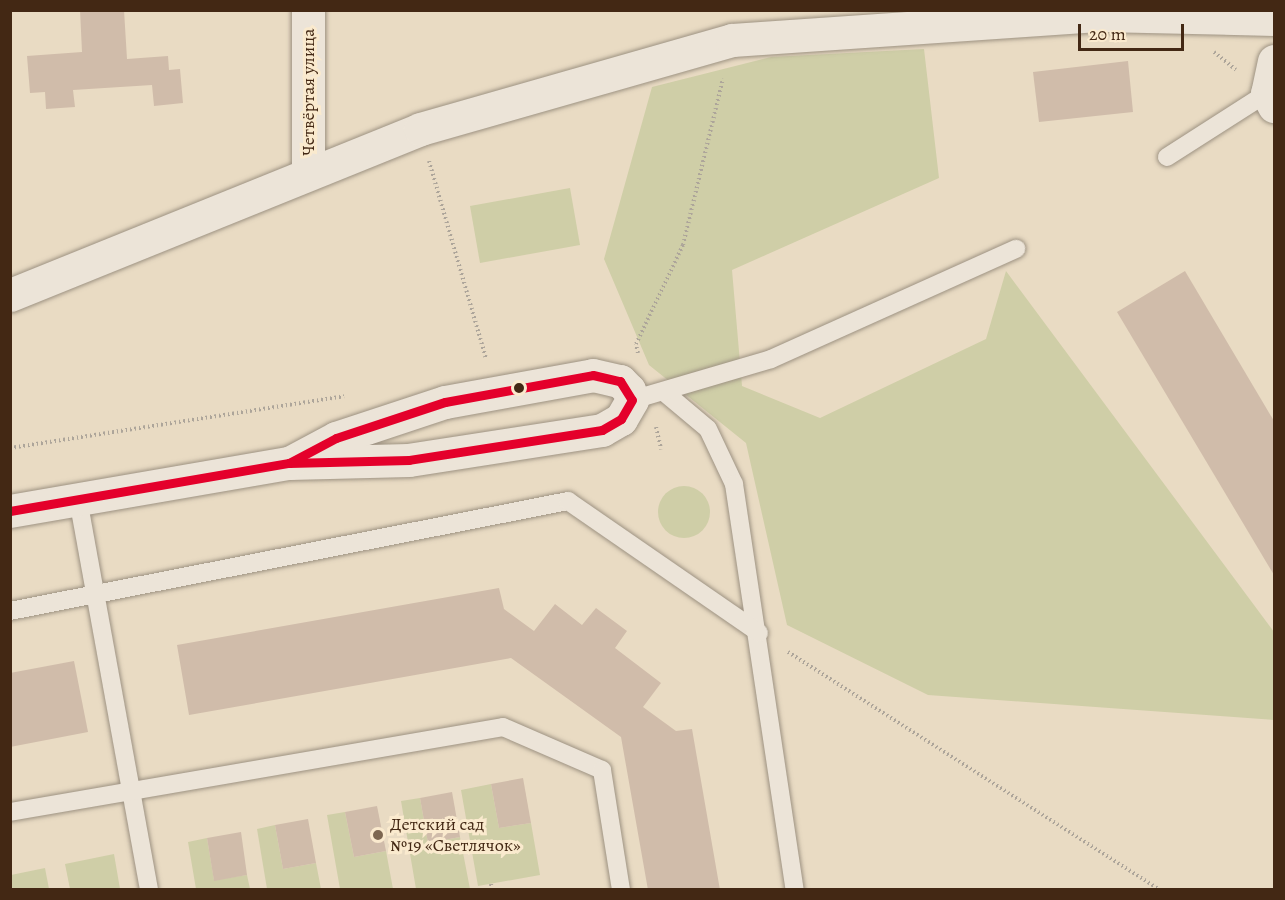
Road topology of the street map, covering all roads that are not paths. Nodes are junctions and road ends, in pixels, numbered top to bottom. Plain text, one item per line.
1 (308, 10) edge
2 (1101, 13) edge
3 (1275, 19) edge
4 (1275, 61) edge
5 (1271, 99) edge
6 (1167, 157) dead end
7 (308, 172) junction
8 (1016, 249) dead end
9 (10, 295) edge
10 (664, 392) junction
11 (632, 400) junction
12 (290, 464) junction
13 (78, 499) junction
14 (10, 511) edge
15 (96, 595) junction
16 (10, 610) edge
17 (759, 633) junction
18 (132, 791) junction
19 (10, 812) edge
20 (149, 890) edge
21 (621, 890) edge
22 (795, 890) edge

1 - 7 street, Четвёртая улица
2 - 3 street
2 - 7 street
4 - 5 street
5 - 6 lane
7 - 9 street
8 - 10 lane
10 - 11 lane
10 - 17 lane
11 - 12 street
11 - 12 street
12 - 13 street
13 - 14 street
13 - 15 lane
15 - 16 lane
15 - 17 lane
15 - 18 lane
17 - 22 lane
18 - 19 lane
18 - 20 lane
18 - 21 lane

